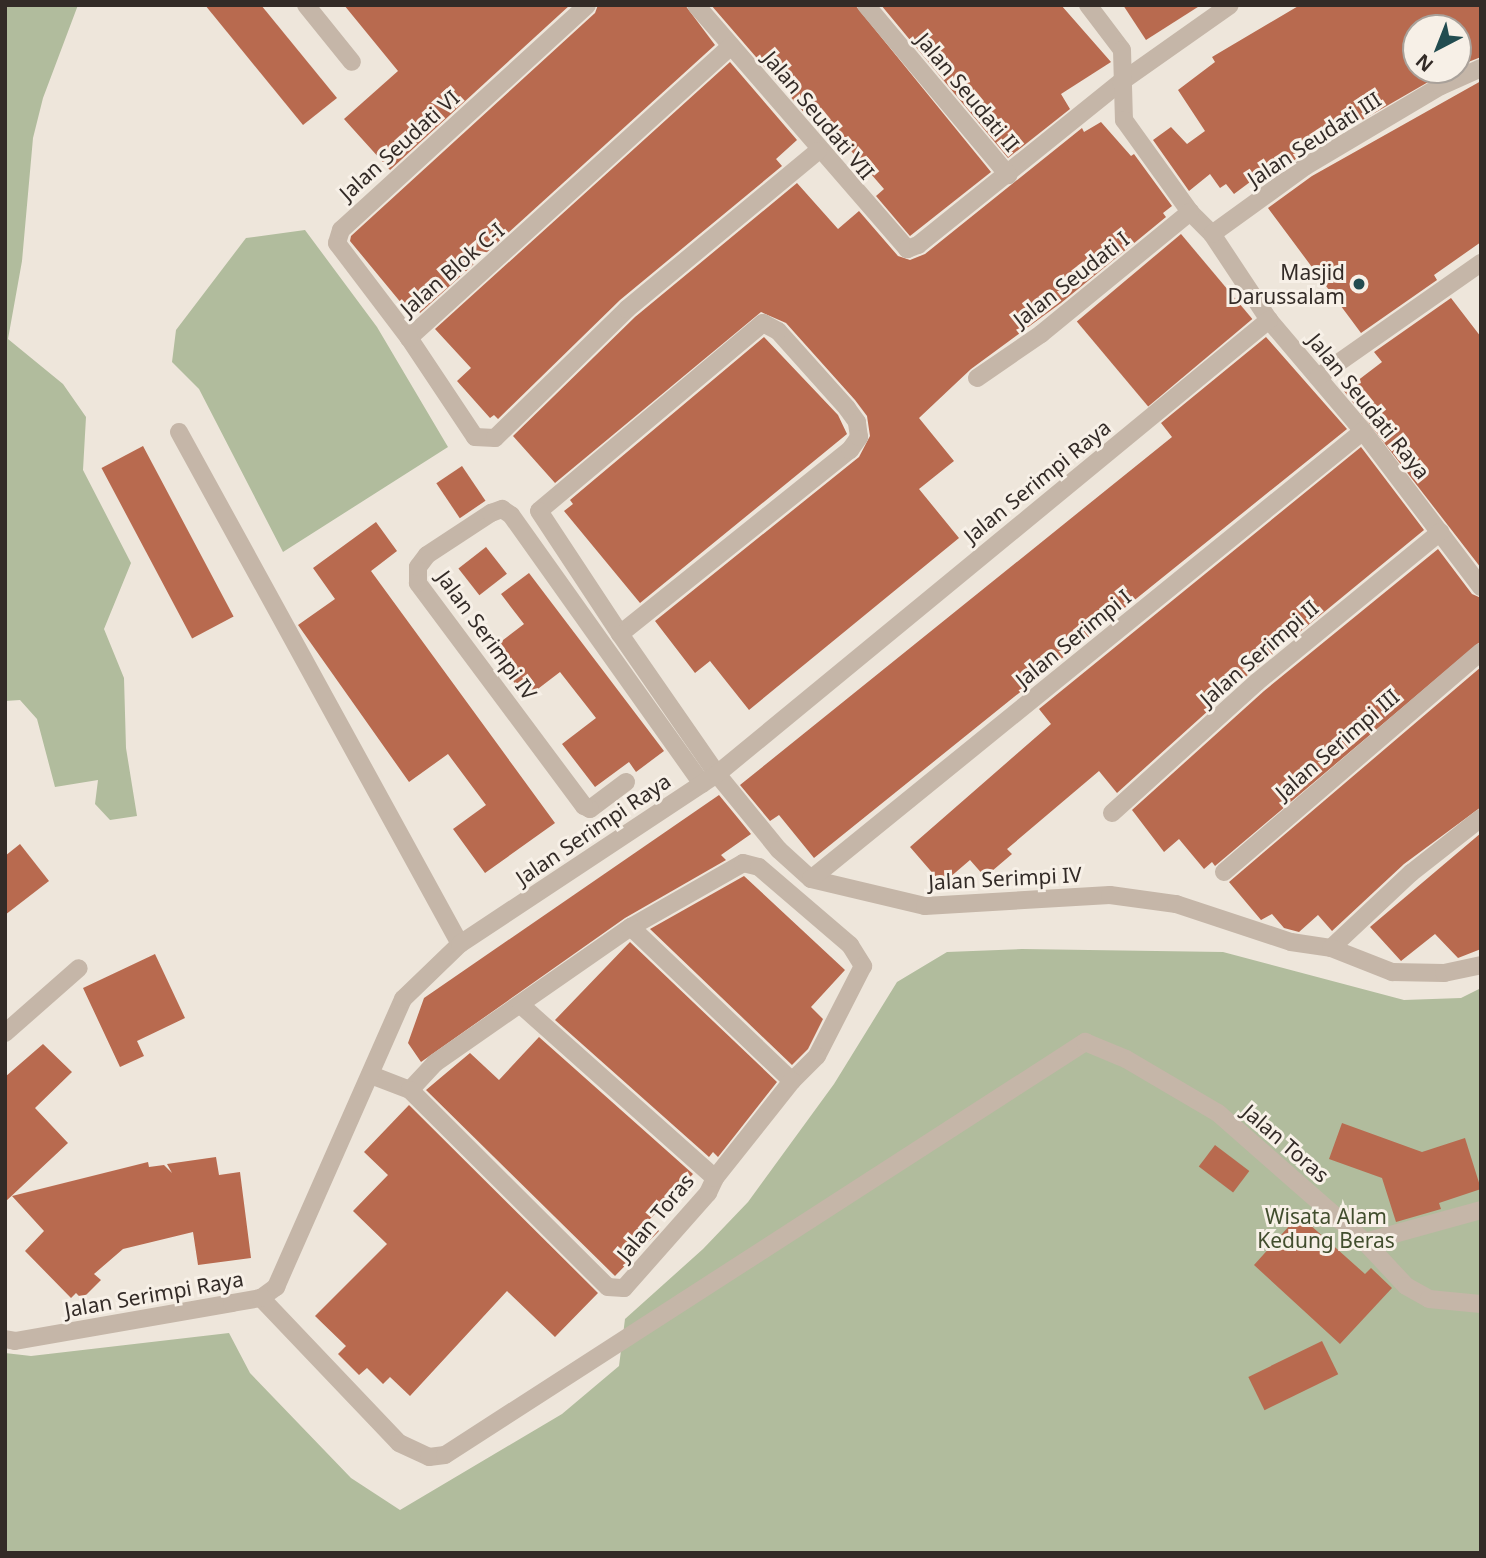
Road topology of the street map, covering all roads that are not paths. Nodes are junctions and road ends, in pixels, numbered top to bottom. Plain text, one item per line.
1 (306, 5) edge
2 (587, 5) edge
3 (696, 5) edge
4 (866, 5) edge
5 (1088, 5) edge
6 (1230, 5) edge
7 (731, 46) junction
8 (352, 62) dead end
9 (1481, 68) edge
10 (1121, 82) junction
11 (818, 151) junction
12 (1008, 175) junction
13 (1190, 212) junction
14 (1212, 234) junction
15 (911, 249) joint
16 (1481, 263) edge
17 (1269, 320) junction
18 (409, 338) junction
19 (1318, 377) junction
20 (977, 378) dead end
21 (1363, 431) junction
22 (179, 432) dead end
23 (1440, 532) junction
24 (1481, 587) edge
25 (620, 634) junction
26 (1481, 652) edge
27 (710, 779) junction
28 (626, 782) dead end
29 (1112, 813) dead end
30 (1481, 818) edge
31 (1224, 872) dead end
32 (811, 879) junction
33 (631, 927) junction
34 (460, 944) junction
35 (1331, 947) junction
36 (1481, 965) edge
37 (79, 968) dead end
38 (521, 1005) junction
39 (5, 1034) edge
40 (371, 1074) junction
41 (792, 1081) junction
42 (410, 1090) junction
43 (715, 1178) junction
44 (1481, 1210) edge
45 (1365, 1242) junction
46 (261, 1298) junction
47 (1481, 1304) edge
48 (5, 1339) edge

1 - 8 street
2 - 18 street, Jalan Seudati VI
3 - 7 street, Jalan Seudati VII
4 - 12 street, Jalan Seudati II
5 - 10 street, Jalan Seudati Raya
6 - 10 street, Jalan Seudati II
7 - 11 street, Jalan Seudati VII
7 - 18 street, Jalan Blok C-I
9 - 14 street, Jalan Seudati III
10 - 12 street, Jalan Seudati II
10 - 13 street, Jalan Seudati Raya
11 - 15 street, Jalan Seudati VII
11 - 18 street, Jalan Blok C-I
12 - 15 street, Jalan Seudati II
13 - 14 street, Jalan Seudati Raya
13 - 20 street, Jalan Seudati I
14 - 17 street, Jalan Seudati Raya
16 - 19 street
17 - 19 street, Jalan Seudati Raya
17 - 27 street, Jalan Serimpi Raya
19 - 21 street, Jalan Seudati Raya
21 - 23 street, Jalan Seudati Raya
21 - 32 street, Jalan Serimpi I
22 - 34 street
23 - 24 street, Jalan Seudati Raya
23 - 29 street, Jalan Serimpi II
25 - 25 street, Jalan Serimpi IV
25 - 27 street, Jalan Serimpi IV
26 - 31 street, Jalan Serimpi III
27 - 28 street, Jalan Serimpi IV
27 - 32 street, Jalan Serimpi IV
27 - 34 street, Jalan Serimpi Raya
30 - 35 street
32 - 35 street, Jalan Serimpi IV
33 - 38 street
33 - 41 street
33 - 41 street
34 - 40 street, Jalan Serimpi Raya
35 - 36 street, Jalan Serimpi IV
37 - 39 street
38 - 42 street
38 - 43 street, Jalan Toras
40 - 42 street, Jalan Toras
40 - 46 street, Jalan Serimpi Raya
41 - 43 street
42 - 43 street, Jalan Toras
44 - 45 street
45 - 46 street, Jalan Toras
45 - 47 street, Jalan Toras
46 - 48 street, Jalan Serimpi Raya

